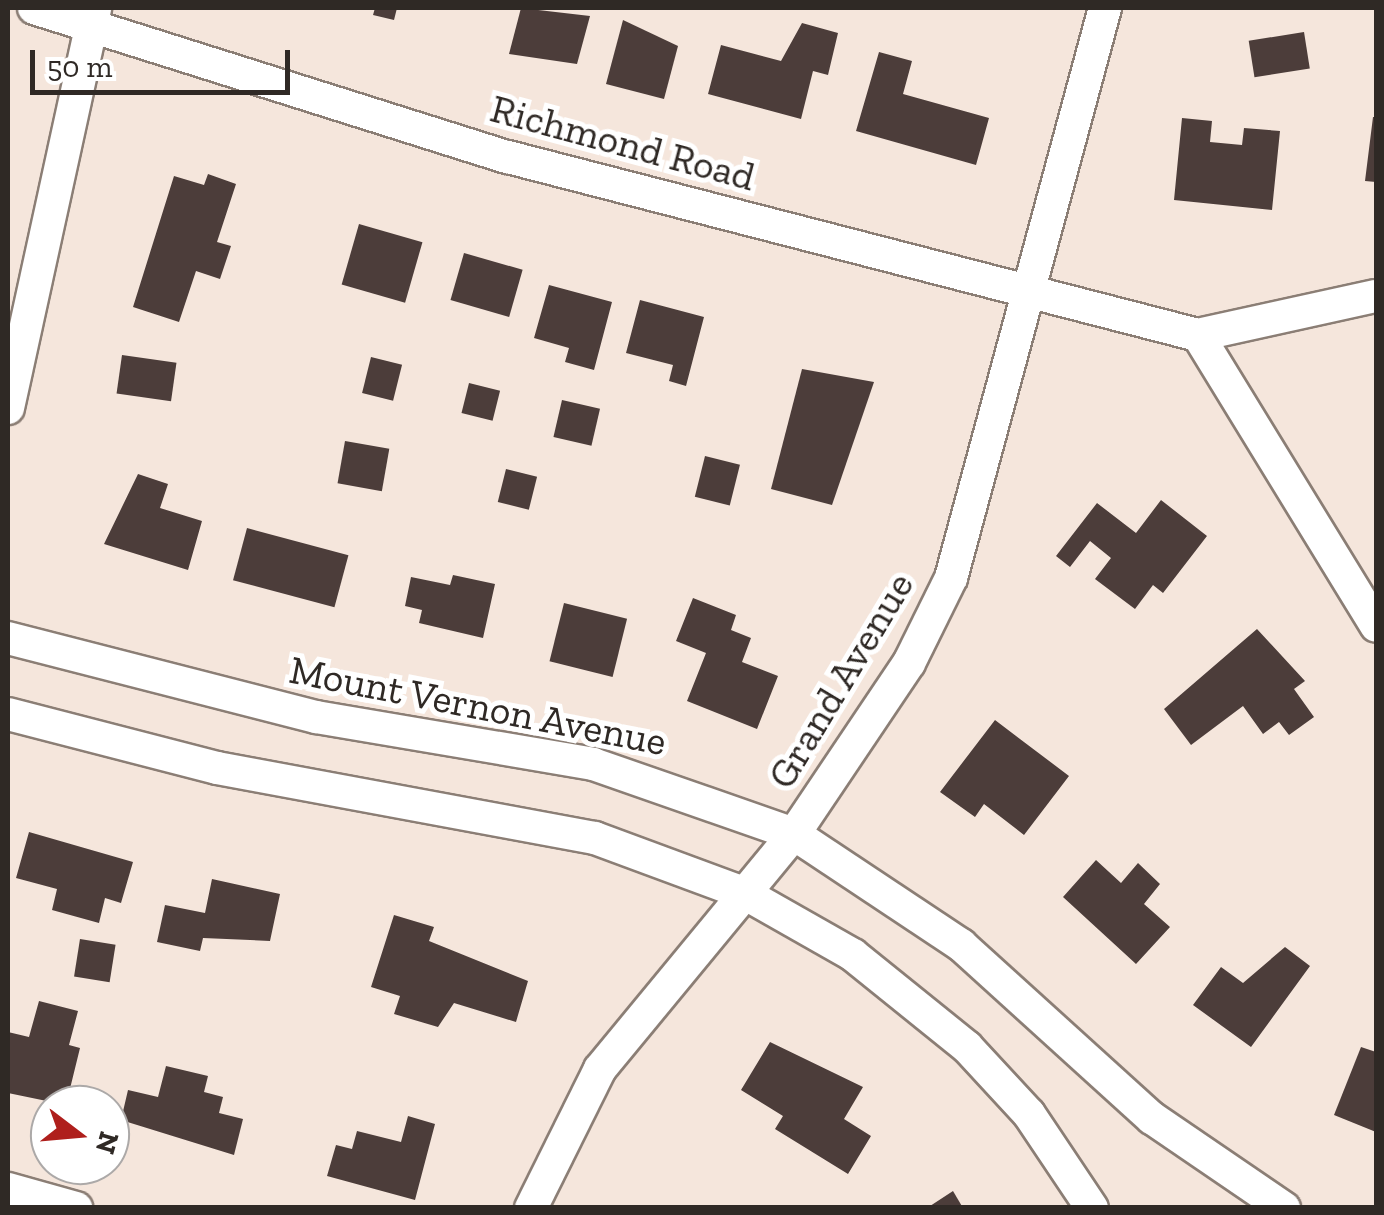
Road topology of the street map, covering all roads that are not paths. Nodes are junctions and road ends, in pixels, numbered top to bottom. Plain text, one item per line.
1 (34, 8) edge
2 (1105, 8) edge
3 (92, 18) edge
4 (1031, 291) junction
5 (1376, 296) edge
6 (1198, 335) junction
7 (8, 408) edge
8 (1376, 626) edge
9 (8, 638) edge
10 (8, 714) edge
11 (794, 834) junction
12 (744, 893) junction
13 (8, 1189) edge
14 (76, 1208) edge
15 (531, 1208) edge
16 (1092, 1208) edge
17 (1284, 1208) edge

1 - 3 street, Richmond Road
2 - 4 street, Grand Avenue
3 - 4 street, Richmond Road
3 - 7 street
4 - 6 street, Richmond Road
4 - 11 street, Grand Avenue
5 - 6 street, Richmond Road
6 - 8 street
9 - 11 street, Mount Vernon Avenue
10 - 12 street
11 - 12 street, Grand Avenue
11 - 17 street, Mount Vernon Avenue
12 - 15 street, Grand Avenue
12 - 16 street
13 - 14 street

